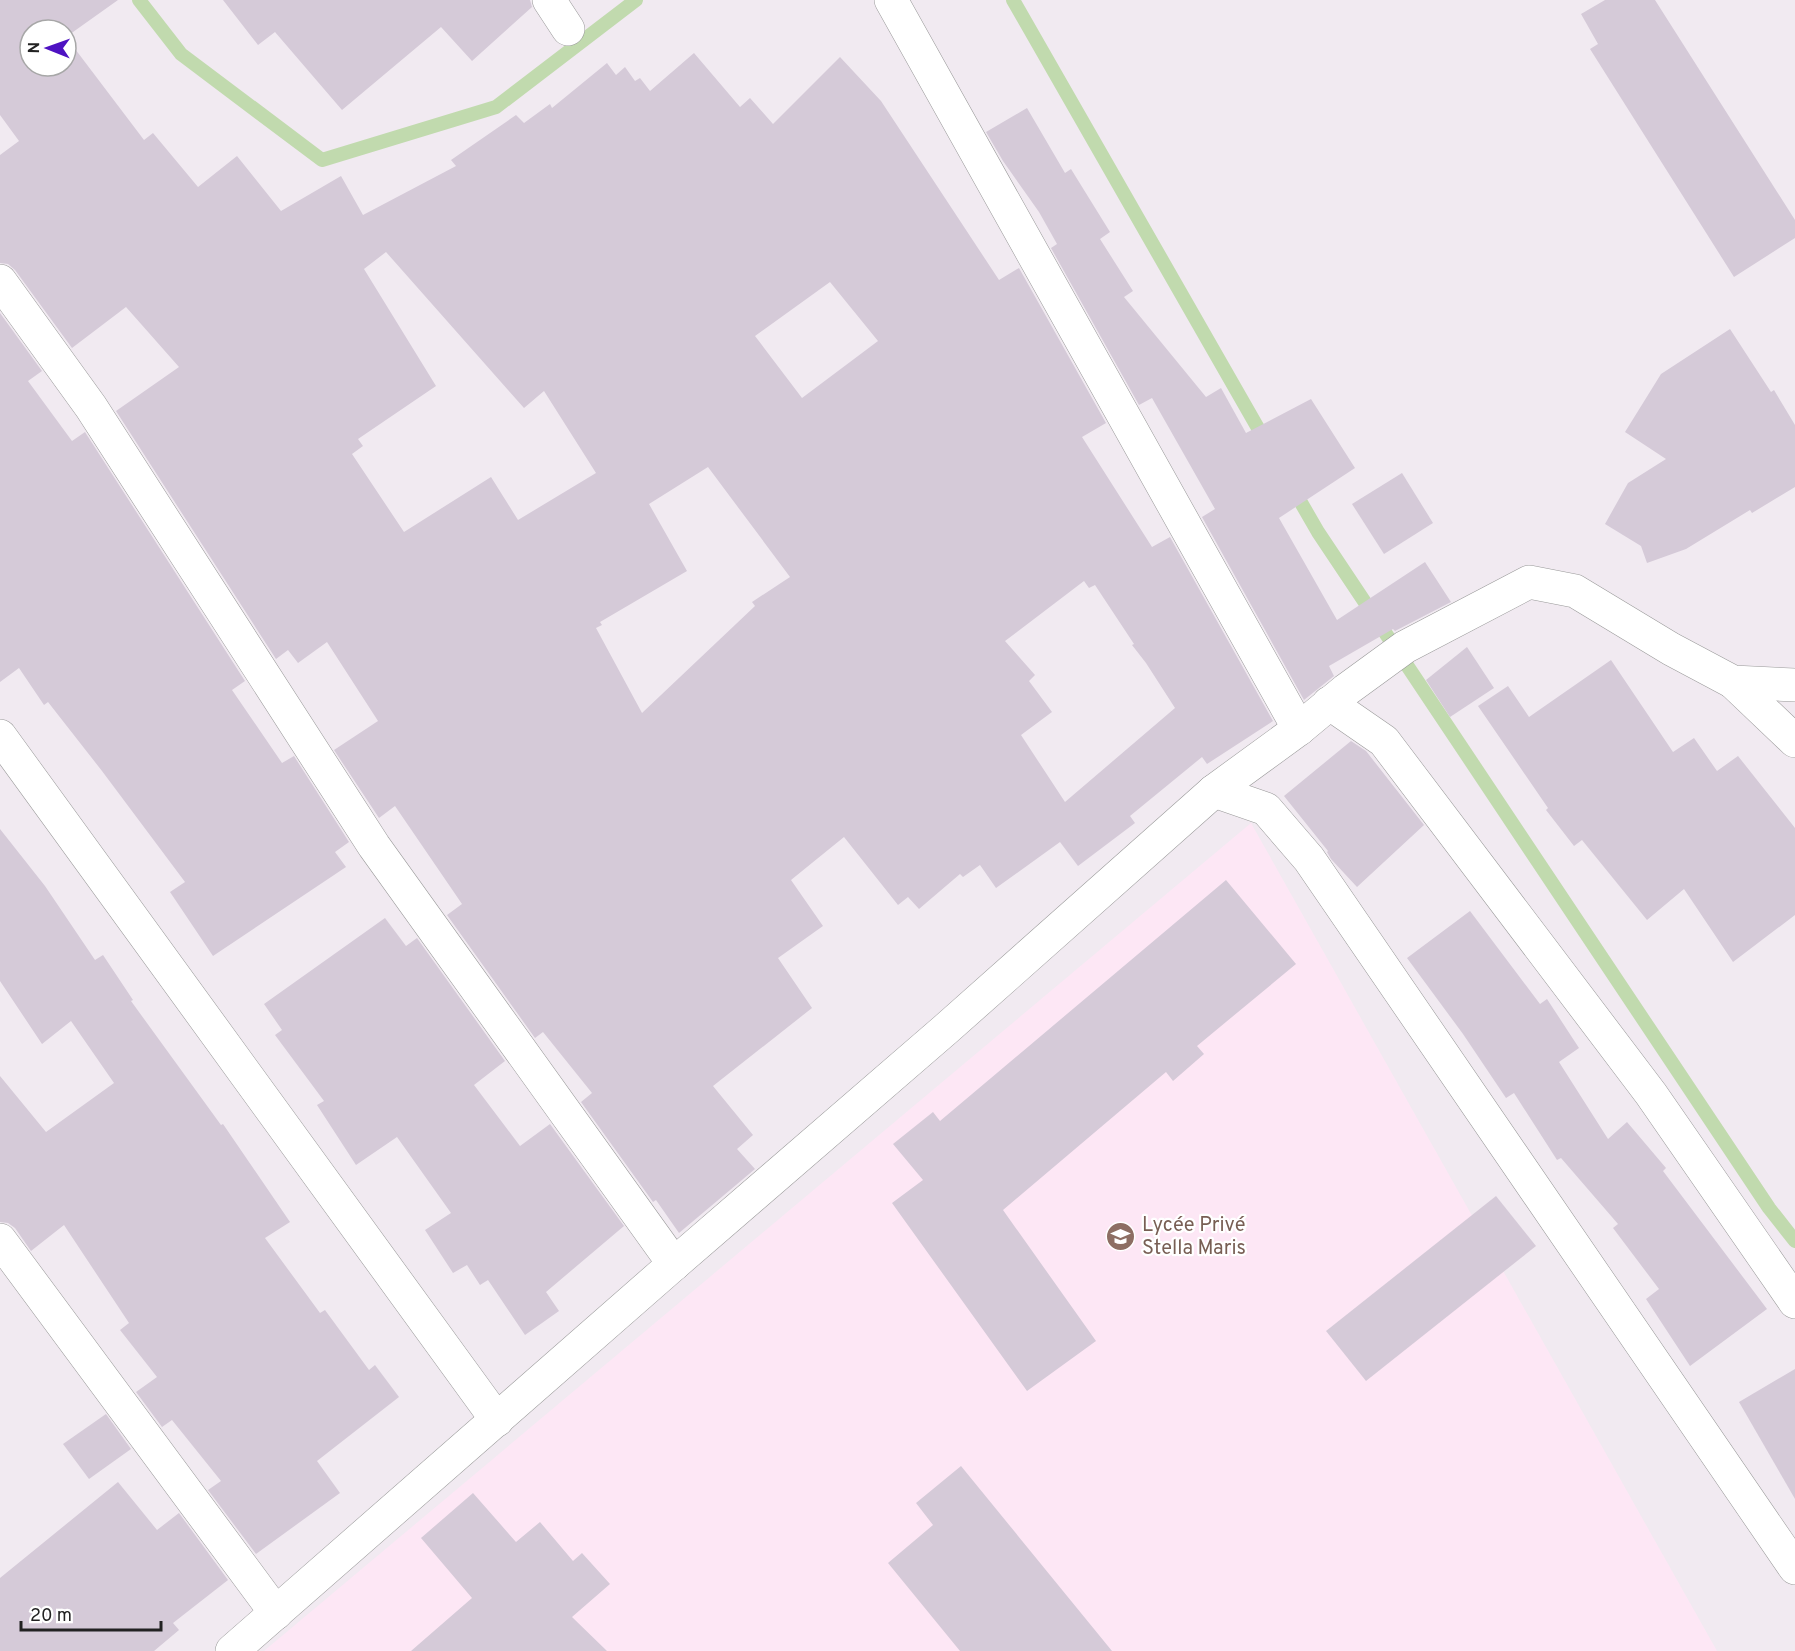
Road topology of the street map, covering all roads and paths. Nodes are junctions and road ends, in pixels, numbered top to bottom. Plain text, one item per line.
1 (549, 0) edge
2 (891, 0) edge
3 (568, 29) dead end
4 (0, 281) edge
5 (1733, 682) junction
6 (1795, 685) edge
7 (1338, 696) junction
8 (1299, 729) junction
9 (0, 736) edge
10 (1795, 741) edge
11 (1214, 791) junction
12 (0, 1240) edge
13 (674, 1264) junction
14 (1795, 1302) edge
15 (497, 1420) junction
16 (1795, 1568) edge
17 (276, 1613) junction
18 (232, 1651) edge

1 - 3 street
2 - 8 street
4 - 13 street
5 - 6 street
5 - 7 street
5 - 10 street
7 - 8 street
7 - 14 street
8 - 11 street
9 - 15 street
11 - 13 street
11 - 16 street
12 - 17 street
13 - 15 street
15 - 17 street
17 - 18 street

